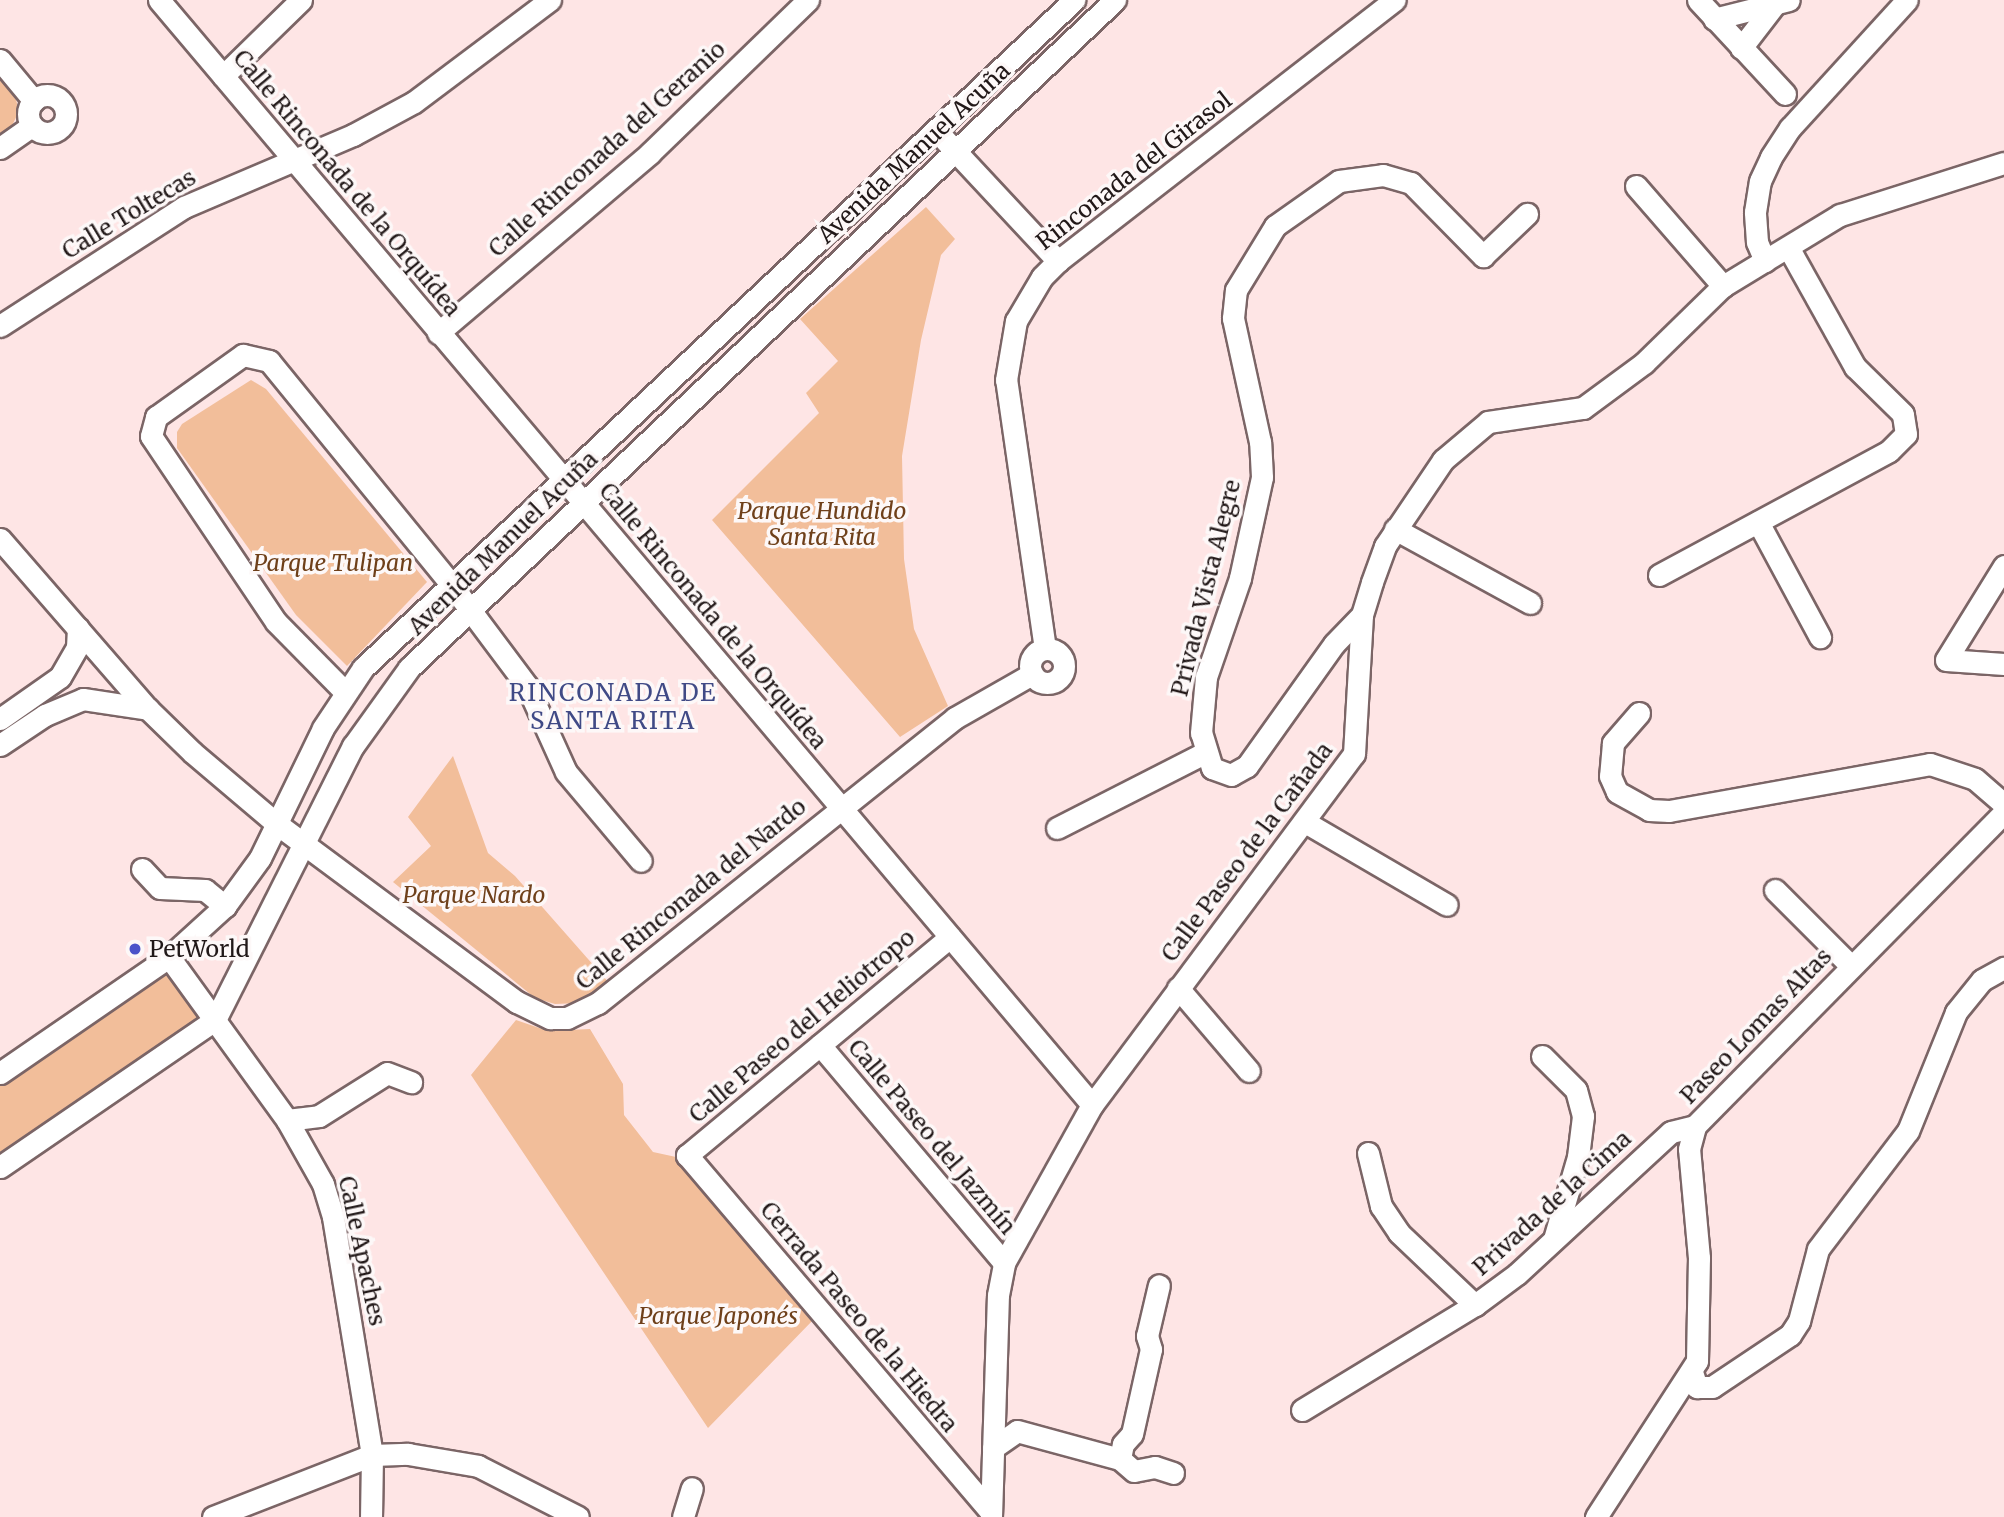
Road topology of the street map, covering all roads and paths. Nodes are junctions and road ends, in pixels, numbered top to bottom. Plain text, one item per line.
1 (159, 0) edge
2 (301, 0) edge
3 (550, 0) edge
4 (808, 0) edge
5 (1074, 0) edge
6 (1115, 0) edge
7 (1395, 0) edge
8 (1698, 0) edge
9 (1782, 2) edge
10 (1895, 4) edge
11 (1714, 19) junction
12 (1741, 48) junction
13 (0, 60) edge
14 (223, 76) junction
15 (1785, 94) dead end
16 (34, 101) junction
17 (32, 126) junction
18 (937, 131) junction
19 (0, 148) edge
20 (955, 150) junction
21 (293, 160) junction
22 (2004, 163) edge
23 (1636, 186) dead end
24 (1527, 214) dead end
25 (1788, 247) junction
26 (1058, 261) junction
27 (1765, 261) junction
28 (1723, 286) junction
29 (0, 326) edge
30 (438, 332) junction
31 (564, 481) junction
32 (583, 503) junction
33 (1758, 522) junction
34 (1395, 528) junction
35 (0, 539) edge
36 (2004, 566) edge
37 (1659, 575) dead end
38 (450, 583) junction
39 (1530, 603) dead end
40 (469, 611) junction
41 (1362, 615) junction
42 (78, 628) junction
43 (1820, 638) dead end
44 (2004, 664) edge
45 (1032, 674) joint
46 (345, 692) junction
47 (148, 709) junction
48 (1639, 713) dead end
49 (0, 719) edge
50 (0, 745) edge
51 (1203, 753) junction
52 (2004, 804) edge
53 (841, 808) junction
54 (2004, 813) edge
55 (1305, 821) junction
56 (277, 824) junction
57 (1057, 828) dead end
58 (304, 844) junction
59 (641, 861) dead end
60 (142, 869) dead end
61 (1775, 890) dead end
62 (1447, 905) dead end
63 (225, 906) junction
64 (950, 937) junction
65 (169, 957) junction
66 (1851, 966) junction
67 (2004, 968) edge
68 (1178, 988) junction
69 (215, 1020) junction
70 (820, 1045) junction
71 (1542, 1056) dead end
72 (1250, 1071) dead end
73 (0, 1073) edge
74 (411, 1082) dead end
75 (1092, 1105) junction
76 (287, 1120) junction
77 (1695, 1126) junction
78 (1368, 1153) dead end
79 (687, 1155) joint
80 (0, 1167) edge
81 (1554, 1239) junction
82 (1004, 1264) junction
83 (1159, 1285) dead end
84 (1475, 1305) junction
85 (1692, 1372) junction
86 (1302, 1410) dead end
87 (993, 1448) junction
88 (372, 1455) junction
89 (1121, 1459) junction
90 (1173, 1473) dead end
91 (692, 1488) dead end
92 (991, 1515) edge
93 (213, 1517) edge
94 (371, 1517) edge
95 (578, 1517) edge
96 (683, 1517) edge
97 (1597, 1517) edge

1 - 14 street, Calle Rinconada de la Orquídea
2 - 14 street
3 - 21 street, Calle Toltecas
4 - 30 street, Calle Rinconada del Geranio
5 - 18 street, Avenida Manuel Acuña
6 - 20 street, Avenida Manuel Acuña
7 - 26 street, Rinconada del Girasol
8 - 11 street
9 - 11 street
9 - 12 street
10 - 27 street
11 - 12 street
12 - 15 street
13 - 16 street
14 - 21 street, Calle Rinconada de la Orquídea
16 - 17 street
16 - 17 street
17 - 19 street
18 - 20 street
18 - 31 street, Avenida Manuel Acuña
20 - 26 street
20 - 32 street, Avenida Manuel Acuña
21 - 29 street, Calle Toltecas
21 - 30 street, Calle Rinconada de la Orquídea
22 - 25 street, Calle Paseo de la Cañada
23 - 28 street
24 - 51 street, Privada Vista Alegre
25 - 27 street, Calle Paseo de la Cañada
25 - 33 street
26 - 45 street, Rinconada del Girasol
27 - 28 street, Calle Paseo de la Cañada
28 - 34 street, Calle Paseo de la Cañada
30 - 31 street, Calle Rinconada de la Orquídea
31 - 32 street, Calle Rinconada de la Orquídea
31 - 38 street, Avenida Manuel Acuña
32 - 40 street, Avenida Manuel Acuña
32 - 53 street, Calle Rinconada de la Orquídea
33 - 37 street
33 - 43 street
34 - 39 street
34 - 41 street, Calle Paseo de la Cañada
35 - 42 street, Calle Rinconada del Nardo
36 - 44 street
38 - 40 street
38 - 46 street, Avenida Manuel Acuña
38 - 46 street
40 - 58 street, Avenida Manuel Acuña
40 - 59 street
41 - 51 street
41 - 55 street, Calle Paseo de la Cañada
42 - 47 street, Calle Rinconada del Nardo
42 - 49 street
45 - 53 street, Calle Rinconada del Nardo
46 - 56 street, Avenida Manuel Acuña
47 - 50 street
47 - 56 street, Calle Rinconada del Nardo
48 - 52 street
51 - 57 street
53 - 58 street, Calle Rinconada del Nardo
53 - 64 street, Calle Rinconada de la Orquídea
54 - 66 street, Paseo Lomas Altas
55 - 62 street
55 - 68 street, Calle Paseo de la Cañada
56 - 58 street, Calle Rinconada del Nardo
56 - 63 street, Avenida Manuel Acuña
58 - 69 street, Avenida Manuel Acuña
60 - 63 street
61 - 66 street
63 - 65 street, Avenida Manuel Acuña
64 - 70 street, Calle Paseo del Heliotropo
64 - 75 street, Calle Rinconada de la Orquídea
65 - 69 street, Calle Apaches
65 - 73 street, Avenida Manuel Acuña
66 - 77 street, Paseo Lomas Altas
67 - 85 street
68 - 72 street
68 - 75 street, Calle Paseo de la Cañada
69 - 76 street, Calle Apaches
69 - 80 street, Avenida Manuel Acuña
70 - 79 street, Calle Paseo del Heliotropo
70 - 82 street, Calle Paseo del Jazmín
71 - 81 street
74 - 76 street
75 - 82 street, Calle Paseo de la Cañada
76 - 88 street, Calle Apaches
77 - 81 street, Privada de la Cima
77 - 85 street, Paseo Lomas Altas
78 - 84 street
79 - 92 street, Cerrada Paseo de la Hiedra
81 - 84 street, Privada de la Cima
82 - 87 street, Calle Paseo de la Cañada
83 - 89 street
84 - 86 street, Privada de la Cima
85 - 97 street, Paseo Lomas Altas
87 - 89 street
87 - 92 street, Calle Paseo de la Cañada
88 - 93 street
88 - 94 street, Calle Apaches
88 - 95 street
89 - 90 street
91 - 96 street

